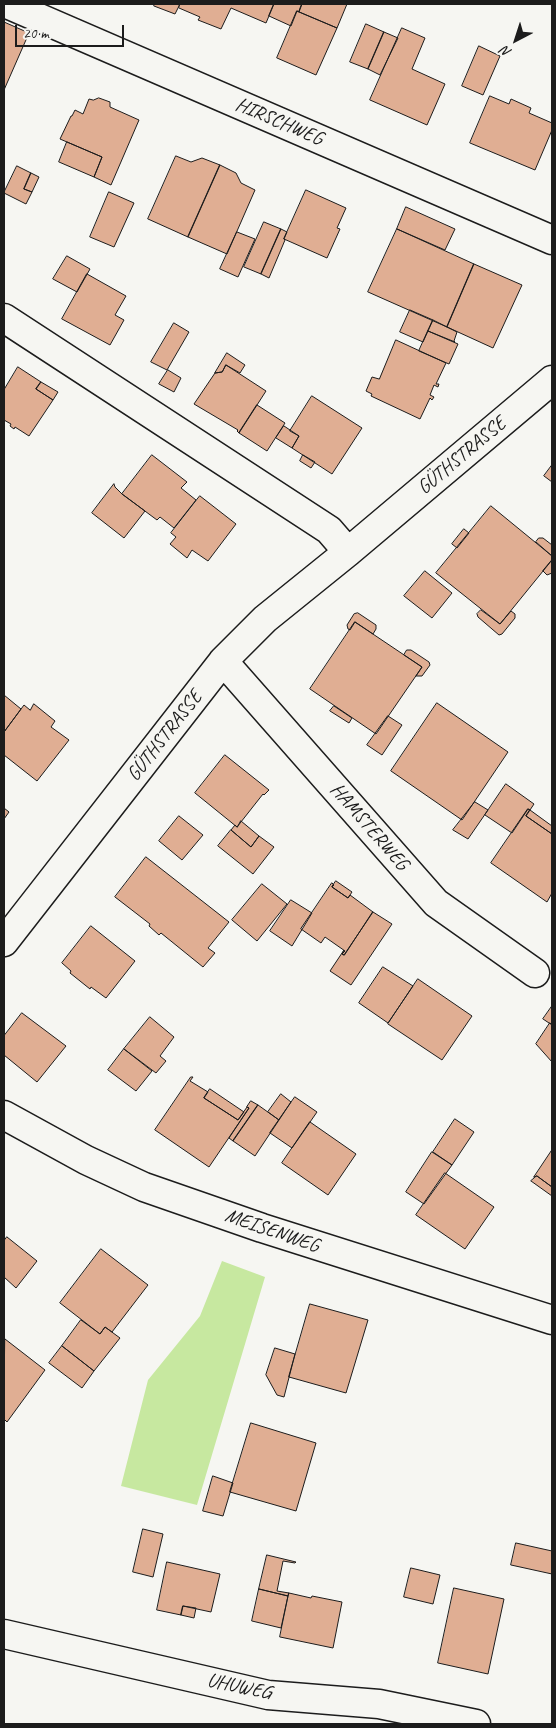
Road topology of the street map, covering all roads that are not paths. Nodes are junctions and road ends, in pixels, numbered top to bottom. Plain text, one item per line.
1 (7, 4) edge
2 (552, 240) edge
3 (4, 318) edge
4 (552, 380) edge
5 (348, 552) junction
6 (223, 661) junction
7 (4, 942) edge
8 (535, 973) dead end
9 (4, 1115) edge
10 (552, 1320) edge
11 (4, 1634) edge
12 (476, 1724) edge

1 - 2 street, HIRSCHWEG
3 - 5 street
4 - 5 street, GÜTHSTRASSE
5 - 6 street, GÜTHSTRASSE
6 - 7 street, GÜTHSTRASSE
6 - 8 street, HAMSTERWEG
9 - 10 street, MEISENWEG
11 - 12 street, UHUWEG

